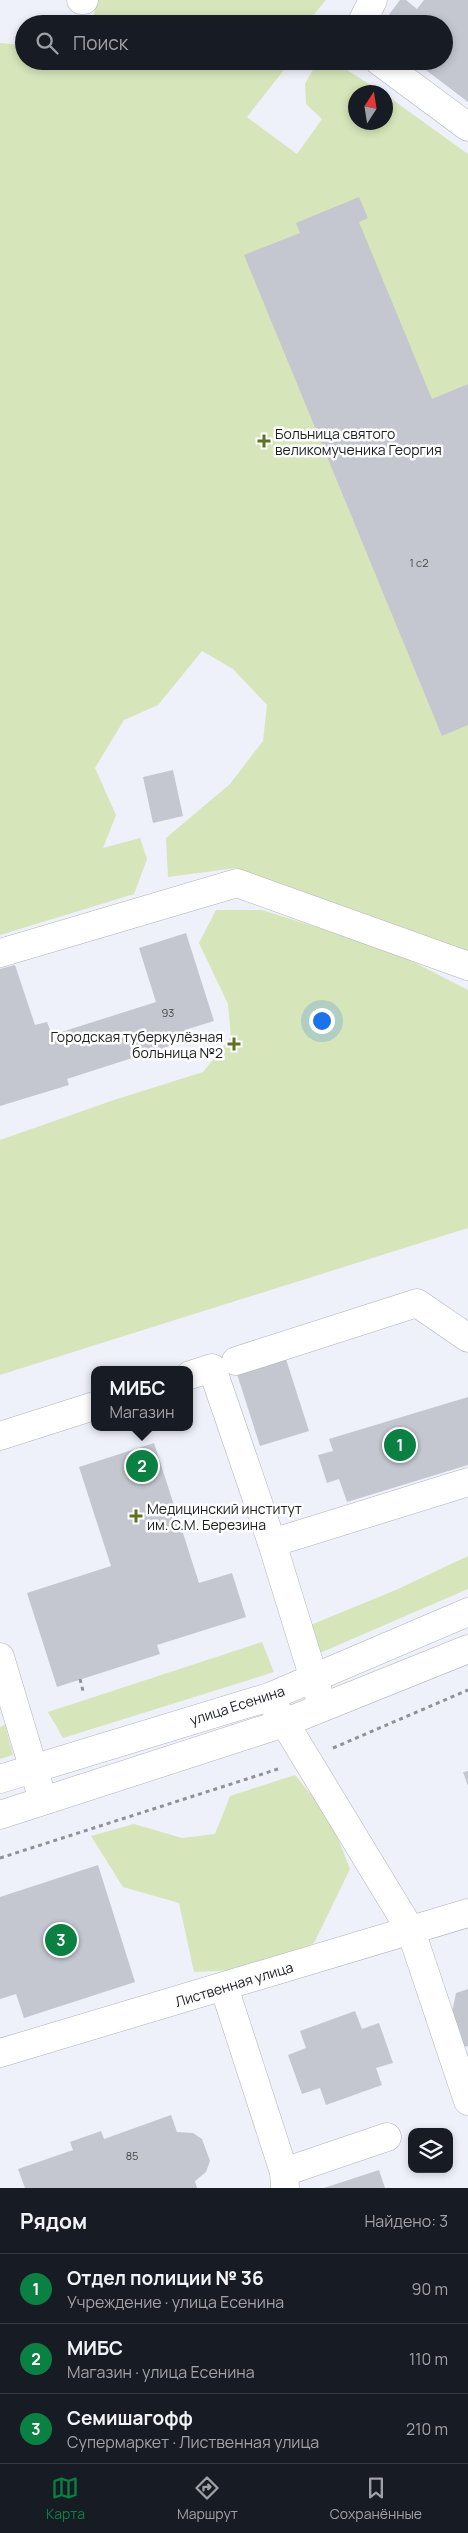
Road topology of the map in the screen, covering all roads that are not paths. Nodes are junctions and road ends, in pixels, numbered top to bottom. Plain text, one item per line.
1 (372, 0) edge
2 (365, 15) edge
3 (391, 70) edge
4 (468, 127) edge
5 (0, 953) edge
6 (468, 966) edge
7 (468, 1338) edge
8 (236, 1360) dead end
9 (193, 1374) edge
10 (91, 1407) edge
11 (0, 1436) edge
12 (468, 1482) edge
13 (272, 1543) junction
14 (468, 1612) edge
15 (468, 1649) edge
16 (0, 1657) edge
17 (314, 1678) junction
18 (270, 1697) junction
19 (323, 1708) junction
20 (284, 1723) junction
21 (34, 1769) junction
22 (0, 1779) edge
23 (44, 1801) junction
24 (0, 1815) edge
25 (468, 1914) edge
26 (411, 1931) junction
27 (224, 1987) junction
28 (0, 2053) edge
29 (468, 2101) edge
30 (387, 2137) dead end
31 (284, 2180) edge

1 - 2 street
3 - 4 street
5 - 6 street
7 - 8 street
9 - 13 street
10 - 11 street
12 - 13 street
13 - 17 street
14 - 17 street, улица Есенина
15 - 19 street
16 - 21 street
17 - 18 street, улица Есенина
17 - 19 street
18 - 20 street
18 - 21 street, улица Есенина
19 - 20 street
20 - 23 street
20 - 26 street
21 - 22 street, улица Есенина
21 - 23 street
23 - 24 street
25 - 26 street, Лиственная улица
26 - 27 street, Лиственная улица
26 - 29 street
27 - 28 street, Лиственная улица
27 - 31 street
30 - 31 street

